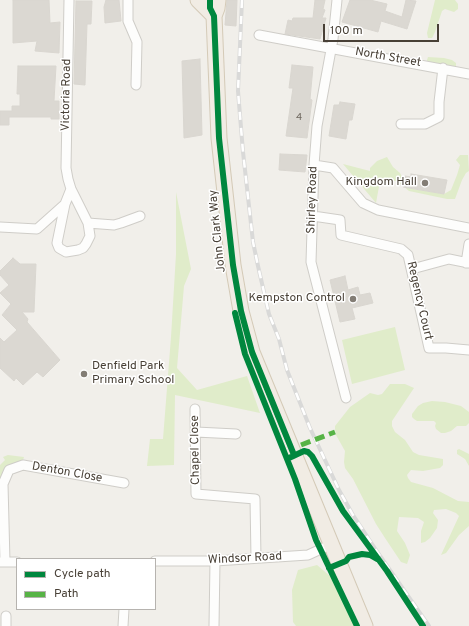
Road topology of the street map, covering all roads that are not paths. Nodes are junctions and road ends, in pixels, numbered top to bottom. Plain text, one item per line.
1 (69, 0) edge
2 (128, 0) edge
3 (198, 0) edge
4 (210, 0) edge
5 (218, 0) edge
6 (337, 0) edge
7 (214, 16) junction
8 (260, 35) dead end
9 (330, 48) junction
10 (443, 68) junction
11 (469, 74) edge
12 (136, 85) dead end
13 (401, 124) dead end
14 (314, 165) junction
15 (71, 190) junction
16 (65, 204) junction
17 (140, 216) dead end
18 (313, 216) junction
19 (88, 223) junction
20 (0, 227) edge
21 (469, 228) edge
22 (469, 244) edge
23 (467, 263) edge
24 (412, 269) junction
25 (469, 350) edge
26 (346, 398) dead end
27 (195, 409) dead end
28 (196, 432) junction
29 (236, 434) dead end
30 (124, 483) dead end
31 (332, 544) junction
32 (256, 558) junction
33 (156, 561) edge
34 (215, 561) junction
35 (2, 562) edge
36 (16, 562) edge
37 (124, 610) edge
38 (6, 616) dead end
39 (6, 626) edge
40 (123, 626) edge
41 (214, 626) edge
42 (365, 626) edge

1 - 15 street, Victoria Road
2 - 12 street
3 - 7 main road
4 - 7 main road
5 - 7 main road
6 - 9 street, Shirley Road
7 - 31 main road, John Clark Way
8 - 9 street, North Street
9 - 10 street, North Street
9 - 14 street, Shirley Road
10 - 11 street, North Street
10 - 13 street
14 - 18 street, Shirley Road
14 - 21 street
15 - 16 street
15 - 19 street, Victoria Road
16 - 19 street
16 - 20 street
17 - 19 street
18 - 24 street, Regency Court
18 - 26 street, Shirley Road
22 - 23 street
23 - 24 street
24 - 25 street, Regency Court
27 - 28 street, Chapel Close
28 - 29 street
28 - 32 street, Chapel Close
30 - 35 street, Denton Close
31 - 32 street, Windsor Road
31 - 42 main road, John Clark Way
32 - 34 street, Windsor Road
33 - 34 street, Windsor Road
34 - 41 street
35 - 36 street
37 - 40 street
38 - 39 street

